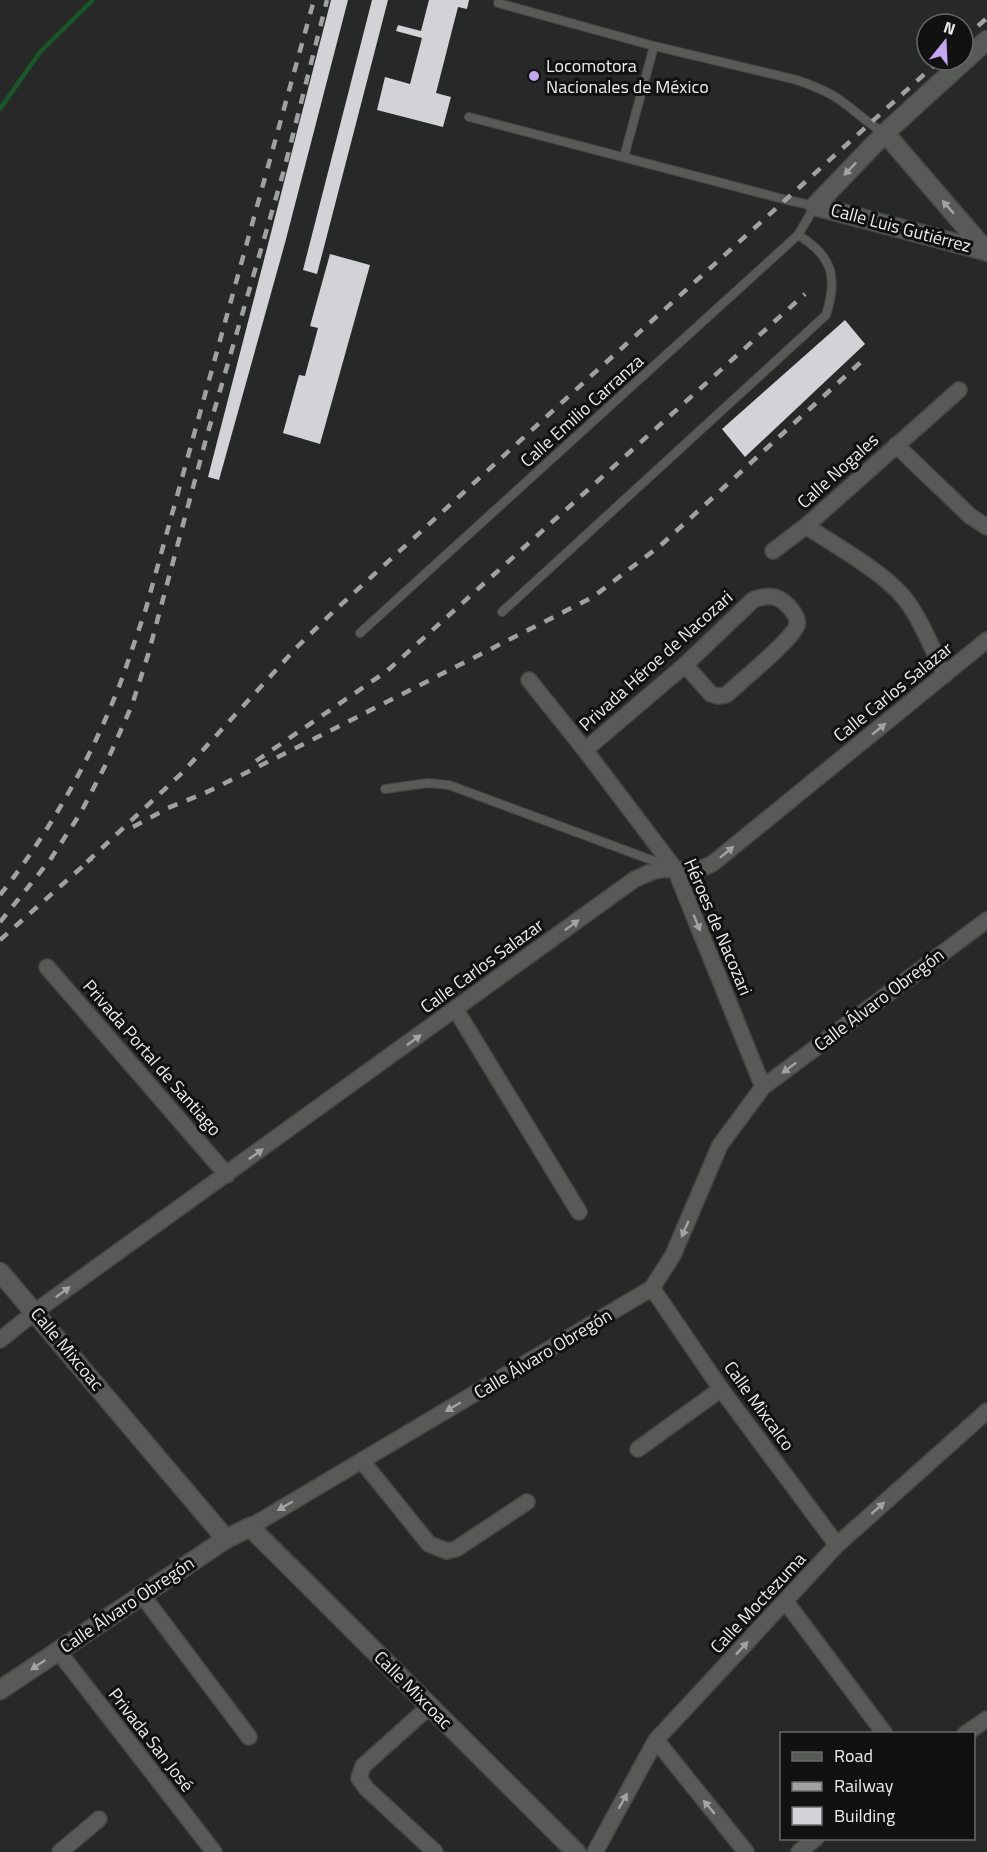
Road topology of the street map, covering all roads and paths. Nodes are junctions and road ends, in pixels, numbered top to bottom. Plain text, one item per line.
1 (498, 3) dead end
2 (987, 39) edge
3 (654, 46) junction
4 (469, 117) dead end
5 (885, 133) junction
6 (624, 157) junction
7 (815, 206) junction
8 (798, 235) junction
9 (986, 252) edge
10 (959, 390) dead end
11 (896, 445) junction
12 (806, 526) junction
13 (987, 527) edge
14 (773, 551) dead end
15 (502, 612) dead end
16 (360, 633) dead end
17 (987, 640) edge
18 (685, 665) junction
19 (945, 675) junction
20 (530, 680) dead end
21 (585, 750) junction
22 (385, 789) dead end
23 (675, 869) junction
24 (987, 920) edge
25 (47, 966) dead end
26 (456, 1010) junction
27 (763, 1087) junction
28 (227, 1174) junction
29 (579, 1212) dead end
30 (0, 1272) edge
31 (652, 1288) junction
32 (36, 1311) junction
33 (0, 1340) edge
34 (721, 1389) junction
35 (986, 1413) edge
36 (638, 1449) dead end
37 (362, 1461) junction
38 (527, 1502) dead end
39 (250, 1527) junction
40 (226, 1539) junction
41 (837, 1545) junction
42 (142, 1595) junction
43 (786, 1602) junction
44 (58, 1651) junction
45 (0, 1690) edge
46 (430, 1706) junction
47 (987, 1719) edge
48 (884, 1732) edge
49 (968, 1732) edge
50 (249, 1737) dead end
51 (656, 1740) junction
52 (99, 1820) dead end
53 (815, 1840) edge
54 (60, 1852) edge
55 (214, 1852) edge
56 (435, 1852) edge
57 (576, 1852) edge
58 (595, 1852) edge
59 (746, 1852) edge
60 (799, 1852) edge

1 - 3 lane
2 - 5 street
3 - 5 lane
3 - 6 lane
4 - 6 lane
5 -> 7 street
9 -> 5 street, Calle Luis Gutiérrez
6 - 7 lane
7 - 8 lane, Calle Emilio Carranza
7 - 9 street, Calle Luis Gutiérrez
8 - 15 lane
8 - 16 lane, Calle Emilio Carranza
10 - 11 street, Calle Nogales
11 - 12 street, Calle Nogales
11 - 13 street
12 - 14 street, Calle Nogales
12 - 19 street
17 - 19 street, Calle Carlos Salazar
18 - 18 street, Privada Héroe de Nacozari
18 - 21 street, Privada Héroe de Nacozari
23 -> 19 street, Calle Carlos Salazar
20 - 21 street, Héroes de Nacozari
21 - 23 street, Héroes de Nacozari
22 - 23 lane
26 -> 23 street, Calle Carlos Salazar
23 -> 27 street, Héroes de Nacozari
24 -> 27 street, Calle Álvaro Obregón
25 - 28 street, Privada Portal de Santiago
28 -> 26 street, Calle Carlos Salazar
26 - 29 street
27 -> 31 street, Calle Álvaro Obregón
32 -> 28 street, Calle Carlos Salazar
30 - 32 street, Calle Mixcoac
31 - 34 street, Calle Mixcalco
31 -> 37 street, Calle Álvaro Obregón
32 - 33 street, Calle Carlos Salazar
32 - 40 street, Calle Mixcoac
34 - 36 street
34 - 41 street, Calle Mixcalco
41 -> 35 street, Calle Moctezuma
37 - 38 street
37 -> 39 street, Calle Álvaro Obregón
39 - 40 street, Calle Álvaro Obregón
39 - 46 street, Calle Mixcoac
40 - 42 street, Calle Álvaro Obregón
41 - 43 street, Calle Moctezuma
42 - 44 street, Calle Álvaro Obregón
42 - 50 street
43 - 48 street
51 -> 43 street, Calle Moctezuma
44 -> 45 street, Calle Álvaro Obregón
44 - 55 street, Privada San José
46 - 56 street
46 - 57 street, Calle Mixcoac
47 - 49 street
58 -> 51 street, Calle Moctezuma
59 -> 51 street
52 - 54 street
53 - 60 street

